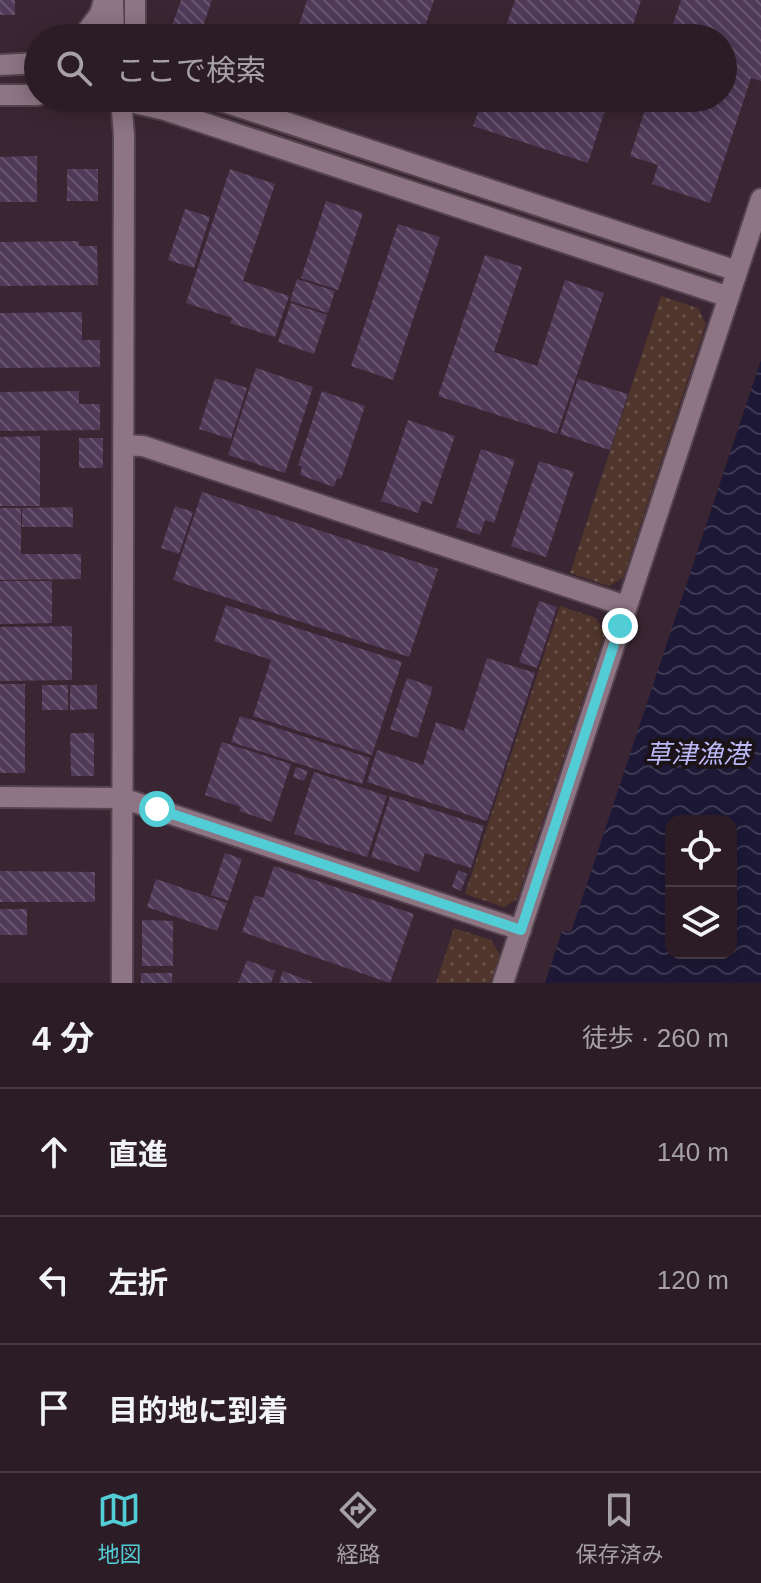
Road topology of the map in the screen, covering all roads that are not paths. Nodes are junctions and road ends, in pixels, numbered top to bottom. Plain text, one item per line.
1 (104, 0) edge
2 (113, 0) edge
3 (135, 0) edge
4 (94, 24) edge
5 (114, 24) edge
6 (135, 24) edge
7 (24, 64) edge
8 (0, 67) edge
9 (24, 70) edge
10 (0, 95) edge
11 (24, 95) edge
12 (119, 112) edge
13 (171, 112) edge
14 (255, 112) edge
15 (414, 164) junction
16 (406, 190) junction
17 (761, 199) edge
18 (737, 271) junction
19 (729, 297) junction
20 (124, 445) junction
21 (626, 606) junction
22 (0, 797) edge
23 (122, 798) junction
24 (521, 930) junction
25 (122, 983) edge
26 (503, 983) edge

1 - 4 street
2 - 5 street
3 - 6 street
7 - 8 street
8 - 9 street
10 - 11 street
12 - 20 street
13 - 16 street
14 - 15 street
15 - 16 street
15 - 18 street
16 - 19 street
17 - 18 street
18 - 19 street
19 - 21 street
20 - 21 street
20 - 23 street
21 - 24 street
22 - 23 street
23 - 24 street
23 - 25 street
24 - 26 street

